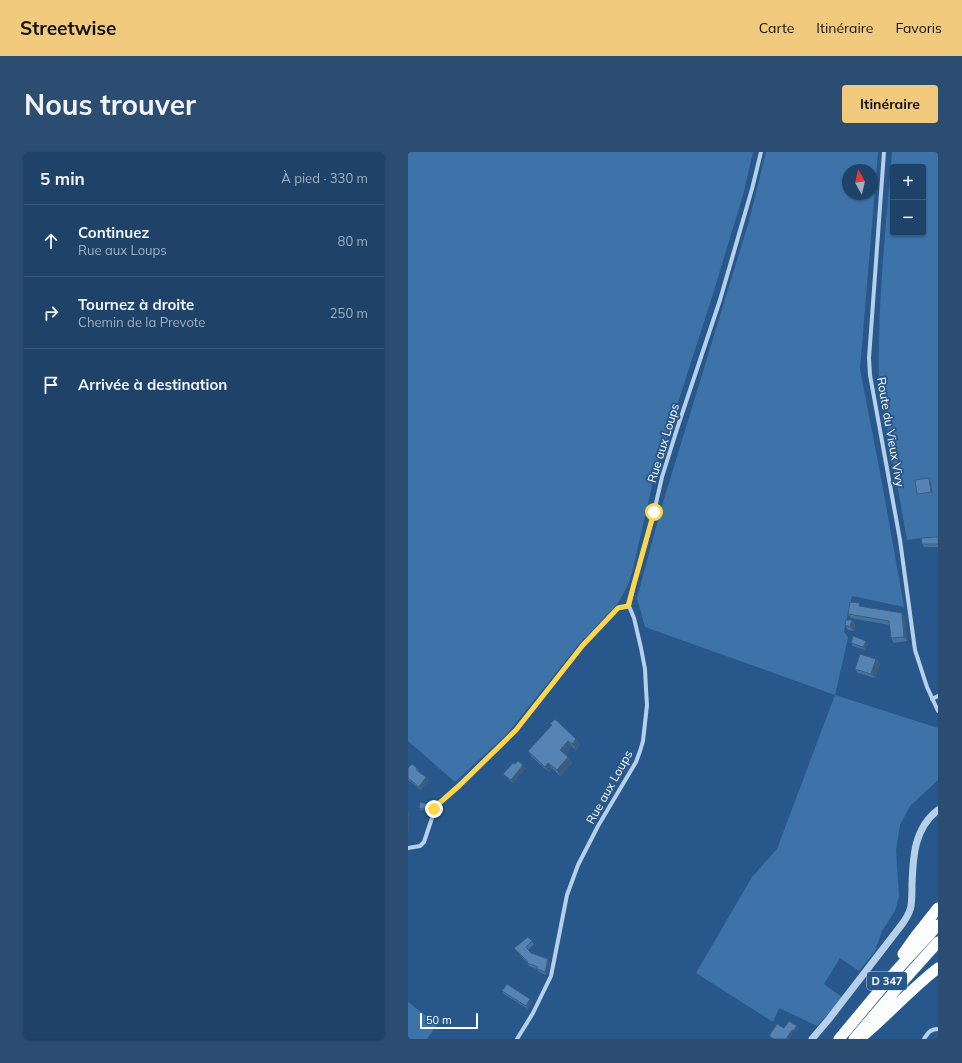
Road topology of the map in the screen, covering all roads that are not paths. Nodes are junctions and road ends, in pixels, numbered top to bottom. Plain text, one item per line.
1 (761, 152) edge
2 (884, 152) edge
3 (628, 606) junction
4 (938, 696) edge
5 (932, 699) junction
6 (938, 711) edge
7 (938, 810) edge
8 (408, 848) edge
9 (938, 908) edge
10 (938, 925) edge
11 (938, 942) edge
12 (938, 968) edge
13 (873, 998) junction
14 (938, 1029) edge
15 (517, 1039) edge
16 (812, 1039) edge
17 (839, 1039) edge
18 (854, 1039) edge
19 (858, 1039) edge
20 (924, 1039) edge

1 - 3 street, Rue aux Loups
2 - 5 street, Route du Vieux Vivy
3 - 8 street
3 - 15 street, Rue aux Loups
4 - 5 street
5 - 6 street, Route du Vieux Vivy
7 - 16 street
9 - 13 highway
10 - 13 highway, D 347
11 - 18 highway, D 347
12 - 19 highway
13 - 17 highway, D 347
14 - 20 street

